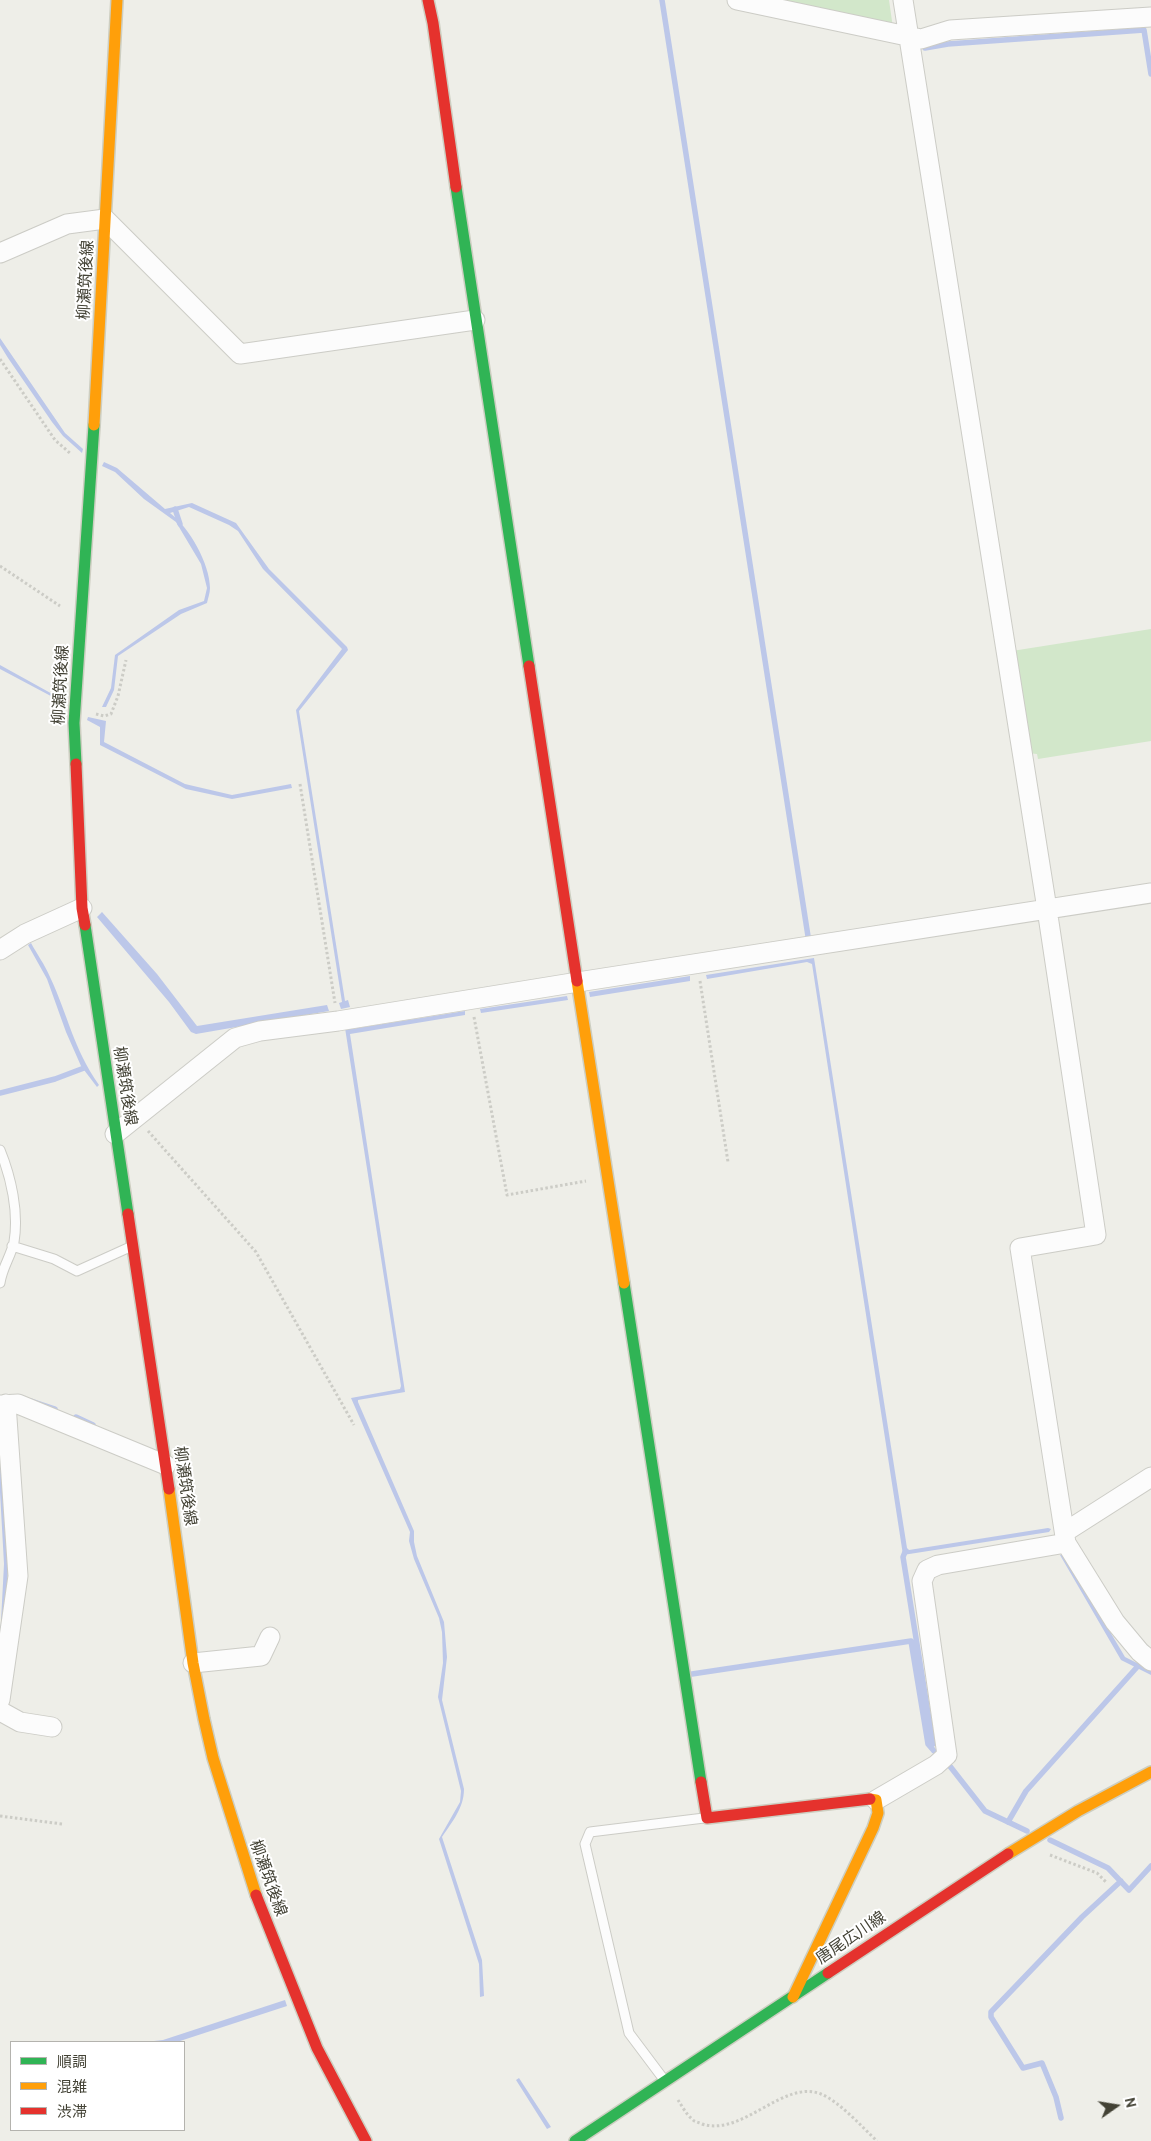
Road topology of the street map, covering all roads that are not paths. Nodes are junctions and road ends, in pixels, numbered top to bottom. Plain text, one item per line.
1 (117, 0) edge
2 (428, 0) edge
3 (737, 0) edge
4 (902, 0) edge
5 (1151, 17) edge
6 (908, 36) junction
7 (105, 219) junction
8 (0, 253) edge
9 (475, 320) junction
10 (1151, 893) edge
11 (82, 908) junction
12 (1047, 909) junction
13 (0, 950) edge
14 (578, 982) junction
15 (116, 1134) junction
16 (0, 1150) edge
17 (12, 1246) junction
18 (132, 1246) junction
19 (0, 1283) edge
20 (3, 1405) edge
21 (166, 1465) junction
22 (1151, 1477) edge
23 (1065, 1538) junction
24 (270, 1637) dead end
25 (1151, 1660) edge
26 (192, 1663) junction
27 (0, 1700) edge
28 (0, 1711) edge
29 (52, 1727) dead end
30 (1151, 1772) edge
31 (876, 1800) junction
32 (707, 1818) junction
33 (793, 1997) junction
34 (666, 2083) junction
35 (366, 2141) edge
36 (575, 2141) edge

1 - 7 main road, 柳瀬筑後線
2 - 9 main road
3 - 6 street
4 - 6 street
5 - 6 street
6 - 12 street
7 - 8 street
7 - 9 street
7 - 11 main road, 柳瀬筑後線
9 - 14 main road
10 - 12 street
11 - 13 street
11 - 15 main road, 柳瀬筑後線
12 - 14 street
12 - 23 street
14 - 15 street
14 - 32 main road
15 - 18 main road, 柳瀬筑後線
16 - 17 lane
17 - 18 lane
17 - 19 lane
18 - 21 main road, 柳瀬筑後線
20 - 21 street
20 - 27 street
21 - 26 main road, 柳瀬筑後線
22 - 23 street
23 - 25 street
23 - 31 street
24 - 26 street
26 - 35 main road, 柳瀬筑後線
28 - 29 street
30 - 33 main road, 唐尾広川線
31 - 32 main road
31 - 33 main road
32 - 34 lane
33 - 34 main road, 唐尾広川線
34 - 36 main road, 唐尾広川線

